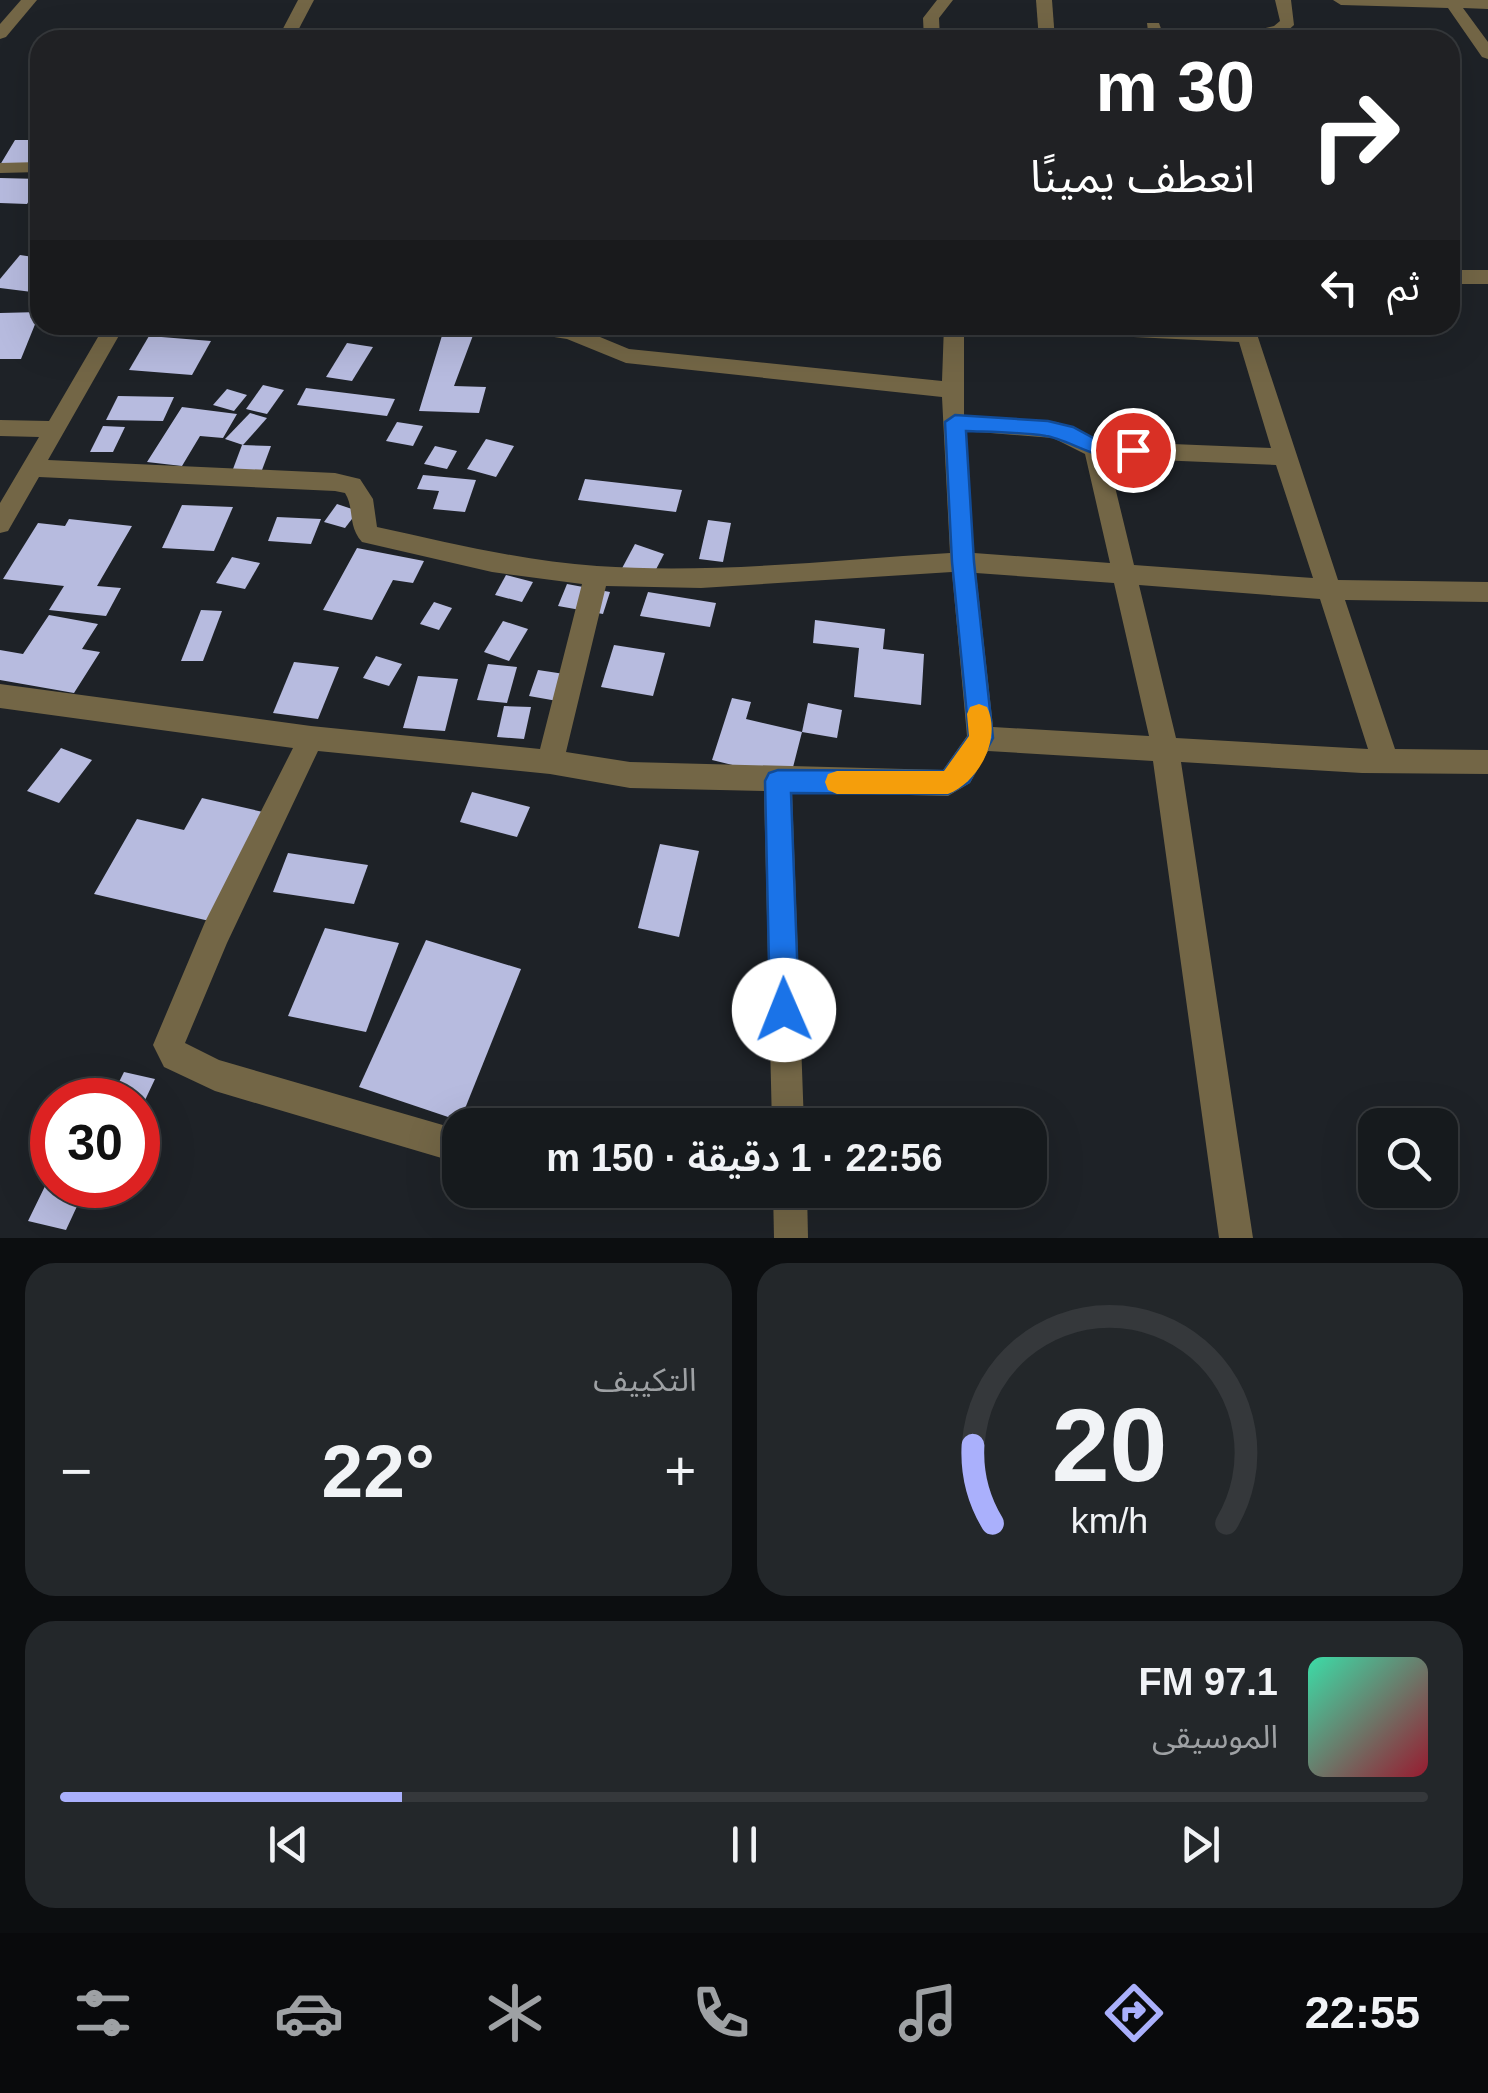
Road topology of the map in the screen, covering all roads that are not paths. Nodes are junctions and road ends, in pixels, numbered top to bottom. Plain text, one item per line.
1 (29, 0) edge
2 (306, 0) edge
3 (945, 0) edge
4 (1044, 0) edge
5 (1283, 0) edge
6 (1341, 0) edge
7 (1452, 2) edge
8 (1488, 4) edge
9 (290, 30) edge
10 (932, 30) edge
11 (1046, 30) edge
12 (1272, 30) edge
13 (0, 34) edge
14 (1488, 54) edge
15 (30, 167) edge
16 (0, 168) edge
17 (1460, 277) edge
18 (1488, 277) edge
19 (109, 335) edge
20 (577, 335) edge
21 (954, 335) edge
22 (1247, 335) edge
23 (952, 390) junction
24 (955, 422) junction
25 (0, 428) edge
26 (56, 429) junction
27 (1096, 449) junction
28 (1283, 457) junction
29 (33, 468) junction
30 (0, 524) edge
31 (963, 562) junction
32 (1128, 574) junction
33 (596, 576) junction
34 (1332, 590) junction
35 (1488, 592) edge
36 (0, 696) edge
37 (311, 738) junction
38 (981, 738) junction
39 (1166, 749) junction
40 (1385, 761) junction
41 (550, 762) junction
42 (1488, 762) edge
43 (778, 781) junction
44 (788, 1108) edge
45 (442, 1142) edge
46 (790, 1208) edge
47 (791, 1238) edge
48 (1236, 1238) edge

1 - 13 street
2 - 9 street
3 - 10 street
4 - 11 street
5 - 12 street
6 - 7 street
7 - 8 street
7 - 14 street
15 - 16 street
17 - 18 street
19 - 26 street
20 - 23 street
21 - 23 street
22 - 28 street
23 - 24 street
24 - 27 street
24 - 31 street
25 - 26 street
26 - 29 street
27 - 28 street
27 - 32 street
28 - 34 street
29 - 30 street
29 - 33 street
31 - 32 street
31 - 33 street
31 - 38 street
32 - 34 street
32 - 39 street
33 - 41 street
34 - 35 street
34 - 40 street
36 - 37 street
37 - 41 street
37 - 45 street
38 - 39 street
38 - 43 street
39 - 40 street
39 - 48 street
40 - 42 street
41 - 43 street
43 - 44 street
46 - 47 street

